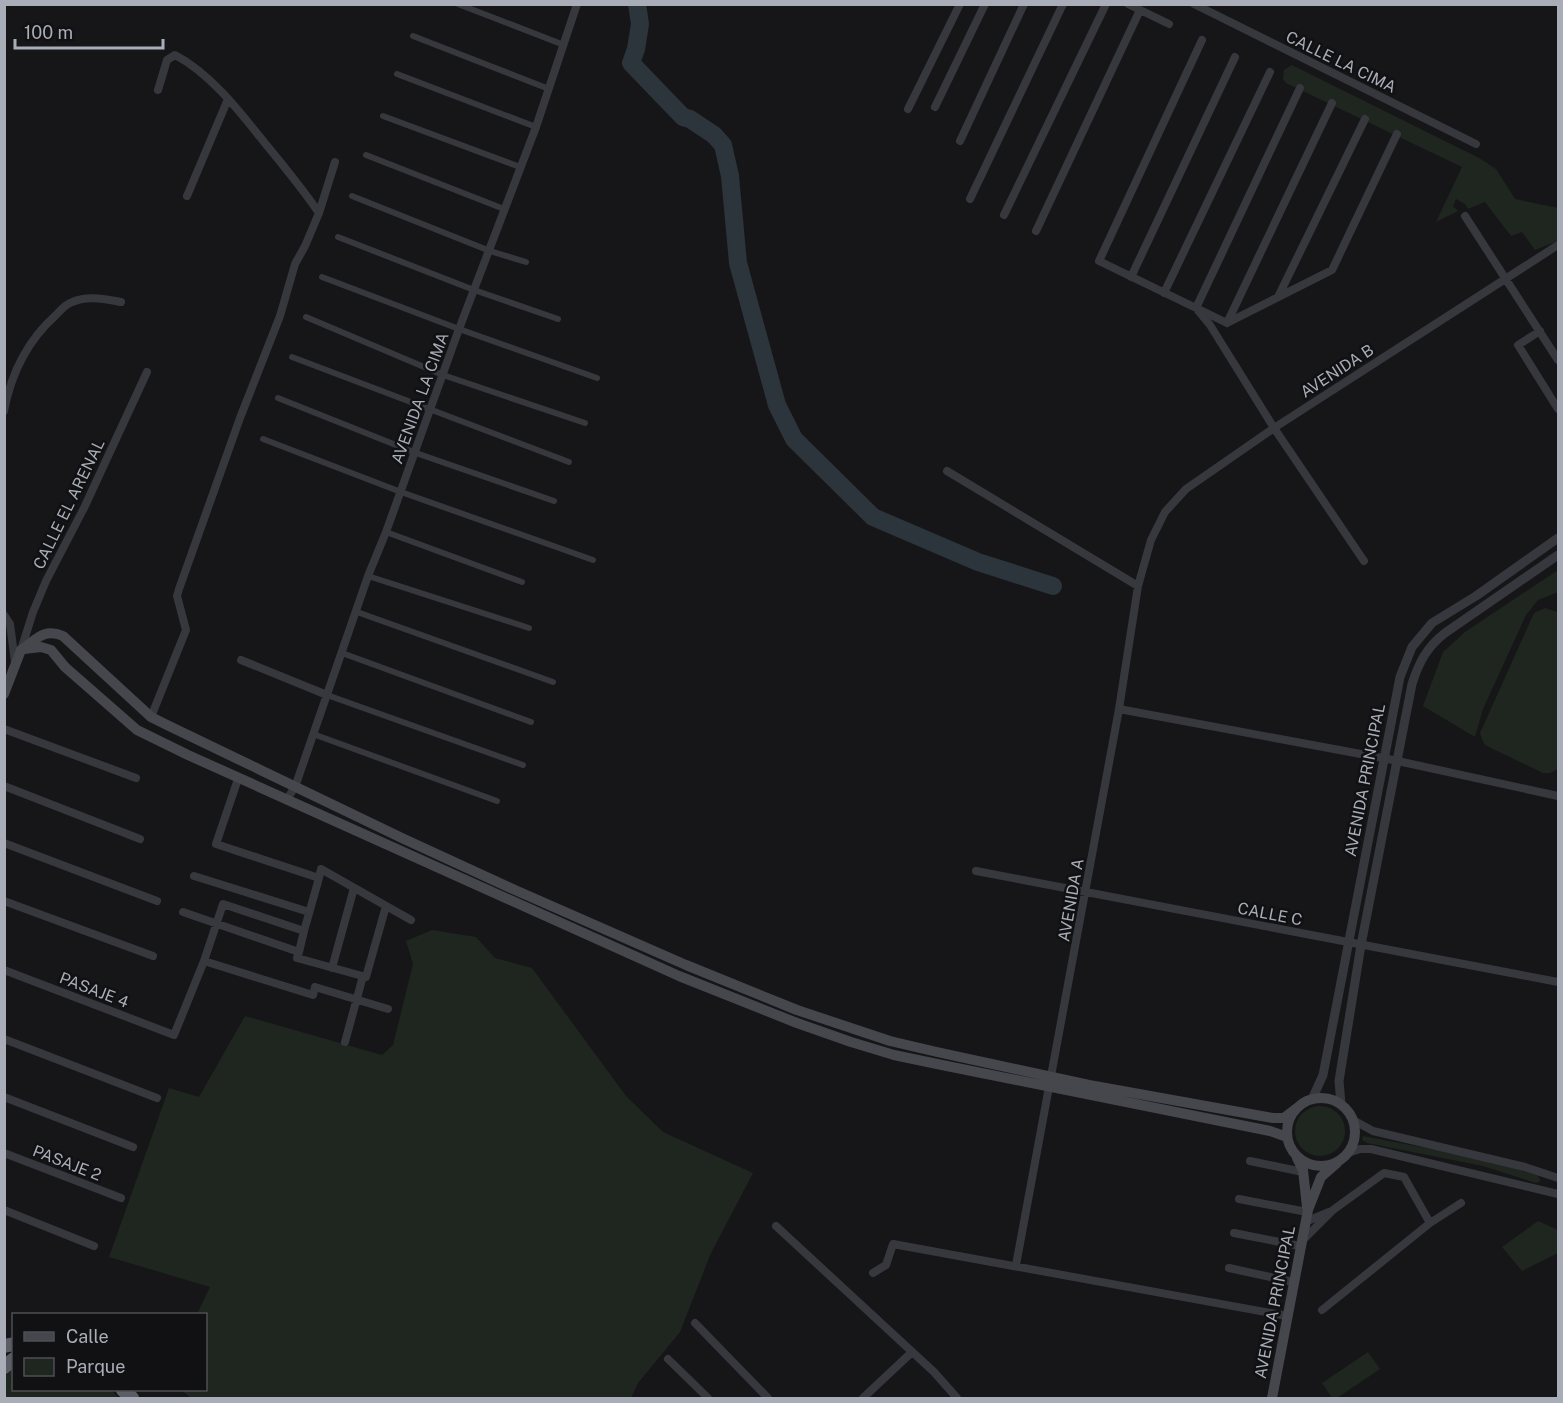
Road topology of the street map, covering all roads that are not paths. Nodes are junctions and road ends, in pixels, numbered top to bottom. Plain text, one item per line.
1 (458, 4) edge
2 (578, 4) edge
3 (960, 4) edge
4 (985, 4) edge
5 (1024, 4) edge
6 (1063, 4) edge
7 (1106, 4) edge
8 (1128, 4) edge
9 (1194, 4) edge
10 (1140, 10) junction
11 (1170, 24) dead end
12 (413, 36) dead end
13 (1202, 40) dead end
14 (564, 45) junction
15 (1235, 57) dead end
16 (1270, 72) dead end
17 (397, 74) dead end
18 (1300, 88) dead end
19 (549, 89) junction
20 (158, 90) dead end
21 (228, 99) junction
22 (1332, 103) dead end
23 (935, 107) dead end
24 (908, 109) dead end
25 (383, 117) dead end
26 (1365, 119) dead end
27 (536, 127) junction
28 (1397, 134) dead end
29 (960, 141) dead end
30 (1476, 144) dead end
31 (366, 155) dead end
32 (335, 162) dead end
33 (520, 166) junction
34 (188, 196) dead end
35 (352, 196) dead end
36 (970, 199) dead end
37 (504, 209) junction
38 (319, 213) junction
39 (1004, 215) dead end
40 (1466, 216) dead end
41 (1036, 231) dead end
42 (338, 237) dead end
43 (1558, 245) edge
44 (490, 251) junction
45 (526, 262) dead end
46 (322, 277) dead end
47 (1131, 277) junction
48 (1505, 278) junction
49 (474, 290) junction
50 (1164, 293) junction
51 (1278, 297) junction
52 (121, 302) dead end
53 (1196, 308) junction
54 (306, 317) dead end
55 (558, 319) dead end
56 (1227, 323) junction
57 (459, 329) junction
58 (1540, 331) junction
59 (292, 357) dead end
60 (1558, 360) edge
61 (147, 372) dead end
62 (443, 375) junction
63 (597, 378) dead end
64 (278, 398) dead end
65 (1558, 409) edge
66 (431, 410) junction
67 (4, 411) edge
68 (585, 423) dead end
69 (1274, 428) junction
70 (263, 439) dead end
71 (416, 453) junction
72 (569, 462) dead end
73 (947, 471) dead end
74 (401, 492) junction
75 (554, 501) dead end
76 (386, 532) junction
77 (1558, 538) edge
78 (1151, 540) joint
79 (1558, 555) edge
80 (593, 560) dead end
81 (1364, 561) dead end
82 (368, 576) junction
83 (522, 582) dead end
84 (1138, 586) junction
85 (357, 612) junction
86 (4, 615) edge
87 (529, 628) dead end
88 (21, 650) junction
89 (342, 653) junction
90 (241, 660) dead end
91 (15, 666) junction
92 (553, 682) dead end
93 (4, 694) edge
94 (327, 695) junction
95 (1119, 709) junction
96 (151, 717) junction
97 (531, 723) dead end
98 (4, 729) edge
99 (314, 734) junction
100 (1384, 759) junction
101 (1398, 762) junction
102 (523, 765) dead end
103 (136, 778) dead end
104 (237, 779) junction
105 (4, 786) edge
106 (295, 787) junction
107 (1558, 796) edge
108 (288, 799) junction
109 (497, 801) dead end
110 (140, 839) dead end
111 (4, 843) edge
112 (976, 871) dead end
113 (194, 876) dead end
114 (319, 878) junction
115 (354, 888) junction
116 (1086, 892) junction
117 (4, 901) edge
118 (157, 902) dead end
119 (386, 906) junction
120 (183, 912) dead end
121 (309, 912) junction
122 (411, 920) dead end
123 (216, 923) junction
124 (304, 931) junction
125 (1348, 942) junction
126 (1361, 945) junction
127 (299, 952) junction
128 (153, 956) dead end
129 (204, 961) junction
130 (332, 968) junction
131 (4, 970) edge
132 (363, 976) junction
133 (1558, 982) edge
134 (357, 999) junction
135 (388, 1009) dead end
136 (4, 1039) edge
137 (345, 1041) dead end
138 (1051, 1082) junction
139 (4, 1097) edge
140 (157, 1098) dead end
141 (1312, 1099) junction
142 (1341, 1104) junction
143 (1297, 1108) junction
144 (1353, 1120) junction
145 (1287, 1137) junction
146 (133, 1147) dead end
147 (1293, 1152) junction
148 (4, 1153) edge
149 (1348, 1153) junction
150 (1250, 1161) dead end
151 (1336, 1163) junction
152 (1303, 1172) junction
153 (1550, 1174) junction
154 (1558, 1178) edge
155 (1544, 1189) junction
156 (1558, 1194) edge
157 (121, 1198) dead end
158 (1239, 1199) dead end
159 (1461, 1203) dead end
160 (4, 1210) edge
161 (1333, 1210) junction
162 (1307, 1215) junction
163 (1430, 1223) junction
164 (776, 1226) dead end
165 (1234, 1233) dead end
166 (1300, 1245) junction
167 (94, 1246) dead end
168 (1016, 1265) junction
169 (1229, 1268) dead end
170 (873, 1273) dead end
171 (1293, 1282) junction
172 (1322, 1310) dead end
173 (1287, 1316) junction
174 (695, 1323) dead end
175 (912, 1352) junction
176 (668, 1359) dead end
177 (708, 1398) edge
178 (768, 1398) edge
179 (863, 1398) edge
180 (957, 1398) edge
181 (1272, 1398) edge

1 - 14 street
2 - 14 street, AVENIDA LA CIMA
3 - 24 street
4 - 23 street
5 - 29 street
6 - 36 street
7 - 39 street
8 - 10 street
9 - 30 street, CALLE LA CIMA
10 - 11 street
10 - 41 street
12 - 19 street
13 - 47 street
14 - 19 street, AVENIDA LA CIMA
15 - 47 street
16 - 50 street
17 - 27 street
18 - 53 street
19 - 27 street, AVENIDA LA CIMA
20 - 21 street
21 - 34 street
21 - 38 street
22 - 56 street
25 - 33 street
26 - 51 street
27 - 33 street, AVENIDA LA CIMA
28 - 51 street
31 - 37 street
32 - 38 street
33 - 37 street, AVENIDA LA CIMA
35 - 44 street
37 - 44 street, AVENIDA LA CIMA
38 - 96 street
40 - 48 street
42 - 49 street
43 - 48 street, AVENIDA B
44 - 45 street
44 - 49 street, AVENIDA LA CIMA
46 - 57 street
47 - 50 street
48 - 58 street
48 - 69 street, AVENIDA B
49 - 55 street
49 - 57 street, AVENIDA LA CIMA
50 - 53 street
51 - 56 street
52 - 67 street
53 - 56 street
53 - 69 street
54 - 62 street
57 - 62 street, AVENIDA LA CIMA
57 - 63 street
58 - 60 street
58 - 65 street
59 - 66 street
61 - 88 street, CALLE EL ARENAL
62 - 66 street, AVENIDA LA CIMA
62 - 68 street
64 - 71 street
66 - 71 street, AVENIDA LA CIMA
66 - 72 street
69 - 78 street, AVENIDA B
69 - 81 street
70 - 74 street
71 - 74 street, AVENIDA LA CIMA
71 - 75 street
73 - 84 street
74 - 76 street, AVENIDA LA CIMA
74 - 80 street
76 - 82 street, AVENIDA LA CIMA
76 - 83 street
77 - 100 street, AVENIDA PRINCIPAL
78 - 84 street, AVENIDA A
79 - 101 street, AVENIDA PRINCIPAL
82 - 85 street, AVENIDA LA CIMA
82 - 87 street
84 - 95 street, AVENIDA A
85 - 89 street, AVENIDA LA CIMA
85 - 92 street
86 - 91 street
88 - 91 main road
88 - 96 main road
88 - 104 main road
89 - 94 street, AVENIDA LA CIMA
89 - 97 street
90 - 94 street
91 - 93 main road
94 - 99 street, AVENIDA LA CIMA
94 - 102 street
95 - 100 street
95 - 116 street, AVENIDA A
96 - 106 main road
98 - 103 street
99 - 106 street, AVENIDA LA CIMA
99 - 109 street
100 - 101 street
100 - 125 street, AVENIDA PRINCIPAL
101 - 107 street
101 - 126 street, AVENIDA PRINCIPAL
104 - 108 main road
104 - 114 street
105 - 110 street
106 - 108 street, AVENIDA LA CIMA
106 - 138 main road
108 - 138 main road
111 - 118 street
112 - 116 street, CALLE C
113 - 121 street
114 - 115 street
114 - 121 street
115 - 119 street
115 - 130 street
116 - 125 street, CALLE C
116 - 138 street, AVENIDA A
117 - 128 street
119 - 122 street
119 - 132 street
120 - 123 street
121 - 124 street
123 - 124 street
123 - 127 street
123 - 129 street
124 - 127 street
125 - 126 street, CALLE C
125 - 141 street, AVENIDA PRINCIPAL
126 - 133 street, CALLE C
126 - 142 street, AVENIDA PRINCIPAL
127 - 130 street
129 - 131 street, PASAJE 4
129 - 134 street
130 - 132 street
132 - 134 street
134 - 135 street
134 - 137 street
136 - 140 street
138 - 143 main road
138 - 145 main road
138 - 168 street, AVENIDA A
139 - 146 street
141 - 142 main road
141 - 143 main road
142 - 144 main road
143 - 145 main road
144 - 149 main road
144 - 153 street
145 - 147 main road
147 - 151 main road
147 - 152 main road, AVENIDA PRINCIPAL
148 - 157 street, PASAJE 2
149 - 151 main road
149 - 155 street
150 - 152 street
151 - 162 main road, AVENIDA PRINCIPAL
152 - 162 main road, AVENIDA PRINCIPAL
153 - 154 street
153 - 155 street
155 - 156 street
158 - 162 street
159 - 163 street
160 - 167 street
161 - 162 street
161 - 163 street
161 - 166 street
162 - 166 main road, AVENIDA PRINCIPAL
163 - 172 street
164 - 175 street
165 - 166 street
166 - 171 main road, AVENIDA PRINCIPAL
168 - 170 street
168 - 173 street
169 - 171 street
171 - 173 main road, AVENIDA PRINCIPAL
173 - 181 main road, AVENIDA PRINCIPAL
174 - 178 street
175 - 179 street
175 - 180 street
176 - 177 street

